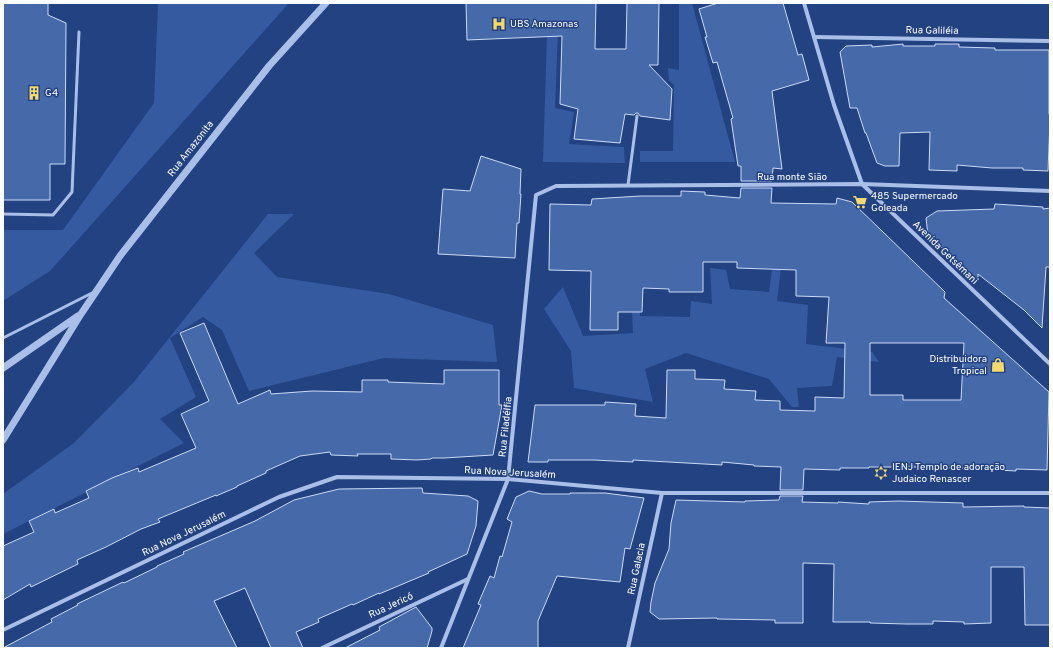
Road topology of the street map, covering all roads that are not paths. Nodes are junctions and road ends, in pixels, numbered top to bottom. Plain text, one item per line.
1 (326, 3) edge
2 (804, 3) edge
3 (78, 32) dead end
4 (814, 37) junction
5 (1050, 41) edge
6 (637, 116) dead end
7 (862, 184) junction
8 (628, 185) junction
9 (1050, 191) edge
10 (536, 195) joint
11 (3, 214) edge
12 (97, 291) junction
13 (81, 314) junction
14 (3, 338) edge
15 (1050, 364) edge
16 (3, 368) edge
17 (3, 440) edge
18 (508, 479) junction
19 (662, 493) junction
20 (1050, 493) edge
21 (468, 579) junction
22 (3, 630) edge
23 (322, 648) edge
24 (441, 648) edge
25 (628, 648) edge

1 - 12 street, Rua Amazonita
2 - 4 street, Avenida Getsêmani
3 - 11 lane
4 - 5 street, Rua Galiléia
4 - 7 street, Avenida Getsêmani
6 - 8 lane
7 - 8 street, Rua monte Sião
7 - 9 street, Rua monte Sião
7 - 15 street, Avenida Getsêmani
8 - 10 street, Rua monte Sião
10 - 18 street, Rua Filadélfia
12 - 13 street, Rua Amazonita
12 - 14 lane
13 - 16 street, Rua Amazonita
13 - 17 street, Rua Amazonita
18 - 19 street, Rua Nova Jerusalém
18 - 21 street, Rua Filadélfia
18 - 22 street, Rua Nova Jerusalém
19 - 20 street, Rua Nova Jerusalém
19 - 25 street, Rua Galacia
21 - 23 street, Rua Jericó
21 - 24 street, Rua Filadélfia

